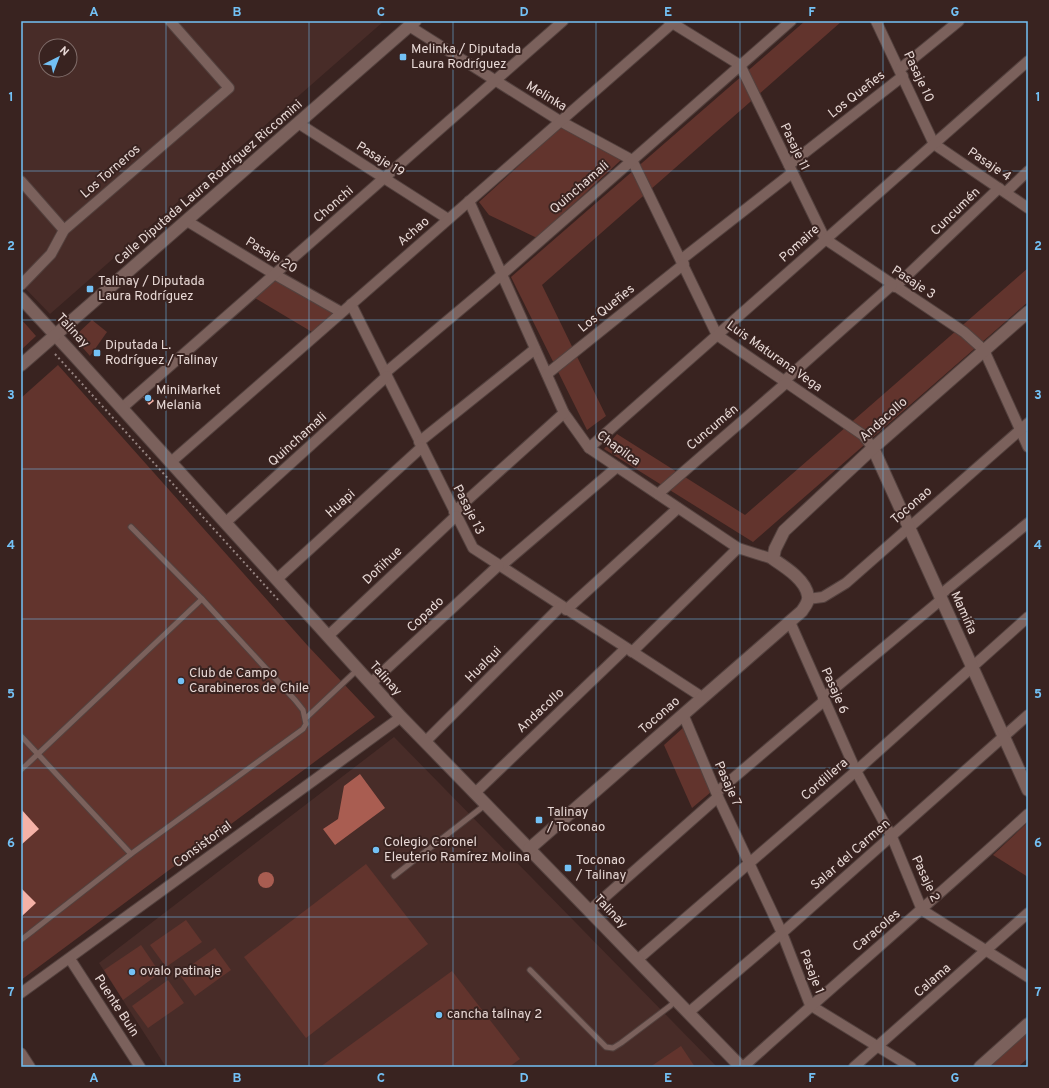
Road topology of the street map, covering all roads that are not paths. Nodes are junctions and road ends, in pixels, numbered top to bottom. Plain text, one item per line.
1 (170, 21) edge
2 (563, 21) edge
3 (791, 21) edge
4 (876, 21) edge
5 (959, 21) edge
6 (672, 22) edge
7 (412, 24) edge
8 (1028, 60) edge
9 (740, 65) junction
10 (901, 72) junction
11 (494, 80) junction
12 (560, 121) junction
13 (298, 123) junction
14 (934, 144) junction
15 (632, 160) junction
16 (791, 169) junction
17 (1028, 171) edge
18 (385, 177) junction
19 (21, 181) edge
20 (1002, 190) junction
21 (469, 201) junction
22 (1028, 208) edge
23 (448, 219) junction
24 (187, 221) junction
25 (64, 230) junction
26 (825, 239) junction
27 (683, 262) junction
28 (274, 274) junction
29 (502, 274) junction
30 (21, 286) edge
31 (894, 286) junction
32 (21, 298) edge
33 (351, 304) junction
34 (342, 312) junction
35 (1028, 312) edge
36 (55, 334) junction
37 (717, 335) junction
38 (535, 349) junction
39 (984, 350) junction
40 (21, 365) edge
41 (547, 374) junction
42 (386, 375) junction
43 (785, 382) junction
44 (122, 408) junction
45 (564, 413) junction
46 (1024, 427) edge
47 (421, 444) junction
48 (1028, 447) edge
49 (589, 448) junction
50 (873, 448) junction
51 (171, 462) junction
52 (617, 467) junction
53 (658, 494) junction
54 (678, 508) junction
55 (455, 514) junction
56 (226, 522) junction
57 (1028, 523) edge
58 (909, 527) junction
59 (131, 528) dead end
60 (738, 548) junction
61 (773, 559) junction
62 (500, 566) junction
63 (277, 579) junction
64 (941, 597) junction
65 (202, 599) junction
66 (808, 601) junction
67 (564, 608) junction
68 (1028, 617) edge
69 (790, 622) junction
70 (328, 636) junction
71 (629, 650) junction
72 (972, 667) junction
73 (358, 669) junction
74 (371, 684) junction
75 (702, 697) junction
76 (823, 699) junction
77 (683, 714) junction
78 (1028, 715) edge
79 (401, 717) junction
80 (306, 718) junction
81 (21, 736) edge
82 (1004, 737) junction
83 (425, 742) junction
84 (38, 754) junction
85 (21, 770) edge
86 (856, 771) junction
87 (1028, 790) edge
88 (475, 793) junction
89 (718, 795) junction
90 (486, 804) junction
91 (1028, 814) edge
92 (892, 837) junction
93 (529, 849) junction
94 (131, 854) junction
95 (749, 863) junction
96 (394, 876) dead end
97 (922, 910) junction
98 (589, 911) junction
99 (1028, 914) edge
100 (782, 933) junction
101 (21, 940) edge
102 (986, 951) junction
103 (70, 959) junction
104 (637, 960) junction
105 (530, 970) dead end
106 (1028, 977) edge
107 (21, 993) edge
108 (676, 1000) junction
109 (810, 1005) junction
110 (688, 1013) junction
111 (1028, 1024) edge
112 (877, 1046) junction
113 (21, 1053) edge
114 (30, 1067) edge
115 (140, 1067) edge
116 (742, 1067) edge
117 (854, 1067) edge
118 (911, 1067) edge
119 (980, 1067) edge

1 - 25 street, Los Torneros
2 - 11 street, Chonchi
3 - 9 street, Quinchamali
4 - 10 street, Pasaje 10
5 - 10 street, Los Queñes
6 - 9 street
6 - 12 street, Achao
7 - 11 street, Melinka
7 - 13 street, Calle Diputada Laura Rodríguez Riccomini
8 - 14 street, Pomaire
9 - 15 street, Quinchamali
9 - 16 street, Pasaje 11
10 - 14 street, Pasaje 10
10 - 16 street, Los Queñes
11 - 12 street, Melinka
11 - 18 street, Chonchi
12 - 15 street, Melinka
12 - 21 street, Achao
13 - 18 street, Pasaje 19
13 - 24 street, Calle Diputada Laura Rodríguez Riccomini
14 - 20 street, Pasaje 4
14 - 26 street, Pomaire
15 - 27 street, Luis Maturana Vega
15 - 29 street, Quinchamali
16 - 26 street, Pasaje 11
16 - 27 street, Los Queñes
17 - 20 street, Cuncumén
18 - 23 street, Pasaje 19
18 - 28 street, Chonchi
19 - 25 street
20 - 22 street, Pasaje 4
20 - 31 street, Cuncumén
21 - 23 street, Achao
21 - 29 street, Chapilca
23 - 33 street, Achao
24 - 28 street, Pasaje 20
24 - 36 street, Calle Diputada Laura Rodríguez Riccomini
25 - 30 street, Los Torneros
26 - 31 street, Pasaje 3
26 - 37 street, Pomaire
27 - 37 street, Luis Maturana Vega
27 - 41 street, Los Queñes
28 - 34 street, Pasaje 20
28 - 44 street, Chonchi
29 - 38 street, Chapilca
29 - 42 street, Quinchamali
31 - 39 street, Pasaje 3
31 - 43 street, Cuncumén
32 - 36 street, Talinay
33 - 34 street, Achao
33 - 42 street, Pasaje 13
34 - 51 street, Achao
35 - 39 street, Andacollo
36 - 40 street, Calle Diputada Laura Rodríguez Riccomini
36 - 44 street, Talinay
37 - 43 street, Luis Maturana Vega
37 - 49 street, Pomaire
38 - 41 street, Chapilca
38 - 47 street, Huapi
39 - 46 street
39 - 50 street, Andacollo
41 - 45 street, Chapilca
42 - 47 street, Pasaje 13
42 - 56 street, Quinchamali
43 - 50 street, Luis Maturana Vega
43 - 53 street, Cuncumén
44 - 51 street, Talinay
45 - 49 street, Chapilca
45 - 55 street, Doñihue
46 - 48 street
46 - 58 street, Toconao
47 - 55 street, Pasaje 13
47 - 63 street, Huapi
49 - 52 street, Chapilca
50 - 58 street, Mamiña
50 - 61 street, Andacollo
51 - 56 street, Talinay
52 - 53 street, Chapilca
52 - 62 street, Copado
53 - 54 street, Chapilca
54 - 60 street, Chapilca
54 - 67 street, Hualqui
55 - 62 street, Pasaje 13
55 - 70 street, Doñihue
56 - 63 street, Talinay
57 - 64 street
58 - 64 street, Mamiña
58 - 66 street, Toconao
59 - 65 lane
60 - 61 street, Chapilca
60 - 71 street, Andacollo
61 - 66 street, Chapilca
62 - 67 street, Pasaje 13
62 - 74 street, Copado
63 - 70 street, Talinay
64 - 72 street, Mamiña
64 - 76 street
65 - 80 lane
65 - 84 lane
66 - 69 street, Toconao
67 - 71 street, Pasaje 13
67 - 83 street, Hualqui
68 - 72 street, Cordillera
69 - 75 street, Toconao
69 - 76 street, Pasaje 6
70 - 73 street, Talinay
71 - 75 street, Pasaje 13
71 - 88 street, Andacollo
72 - 82 street, Mamiña
72 - 86 street, Cordillera
73 - 74 street, Talinay
73 - 80 lane
74 - 79 street, Talinay
75 - 77 street, Toconao
76 - 86 street, Pasaje 6
76 - 89 street
77 - 89 street, Pasaje 7
77 - 93 street, Toconao
78 - 82 street, Salar del Carmen
79 - 83 street, Talinay
79 - 103 street, Consistorial
80 - 94 lane
81 - 84 lane
82 - 87 street, Mamiña
82 - 92 street, Salar del Carmen
83 - 88 street, Talinay
84 - 85 lane
84 - 94 lane
86 - 92 street, Pasaje 2
86 - 95 street, Cordillera
88 - 90 street, Talinay
89 - 95 street, Pasaje 7
89 - 98 street
90 - 93 street, Talinay
90 - 96 lane
91 - 97 street, Caracoles
92 - 97 street, Pasaje 2
92 - 100 street, Salar del Carmen
93 - 98 street, Talinay
94 - 101 lane
95 - 100 street, Pasaje 1
95 - 104 street, Cordillera
97 - 102 street, Pasaje 2
97 - 109 street, Caracoles
98 - 104 street, Talinay
99 - 102 street, Calama
100 - 109 street, Pasaje 1
100 - 110 street, Salar del Carmen
102 - 106 street, Pasaje 2
102 - 112 street, Calama
103 - 107 street, Consistorial
103 - 115 street, Puente Buin
104 - 108 street, Talinay
105 - 108 lane
108 - 110 street, Talinay
109 - 112 street, Pasaje 1
109 - 116 street, Caracoles
110 - 116 street, Talinay
111 - 119 street
112 - 117 street, Calama
112 - 118 street, Pasaje 1
113 - 114 street

